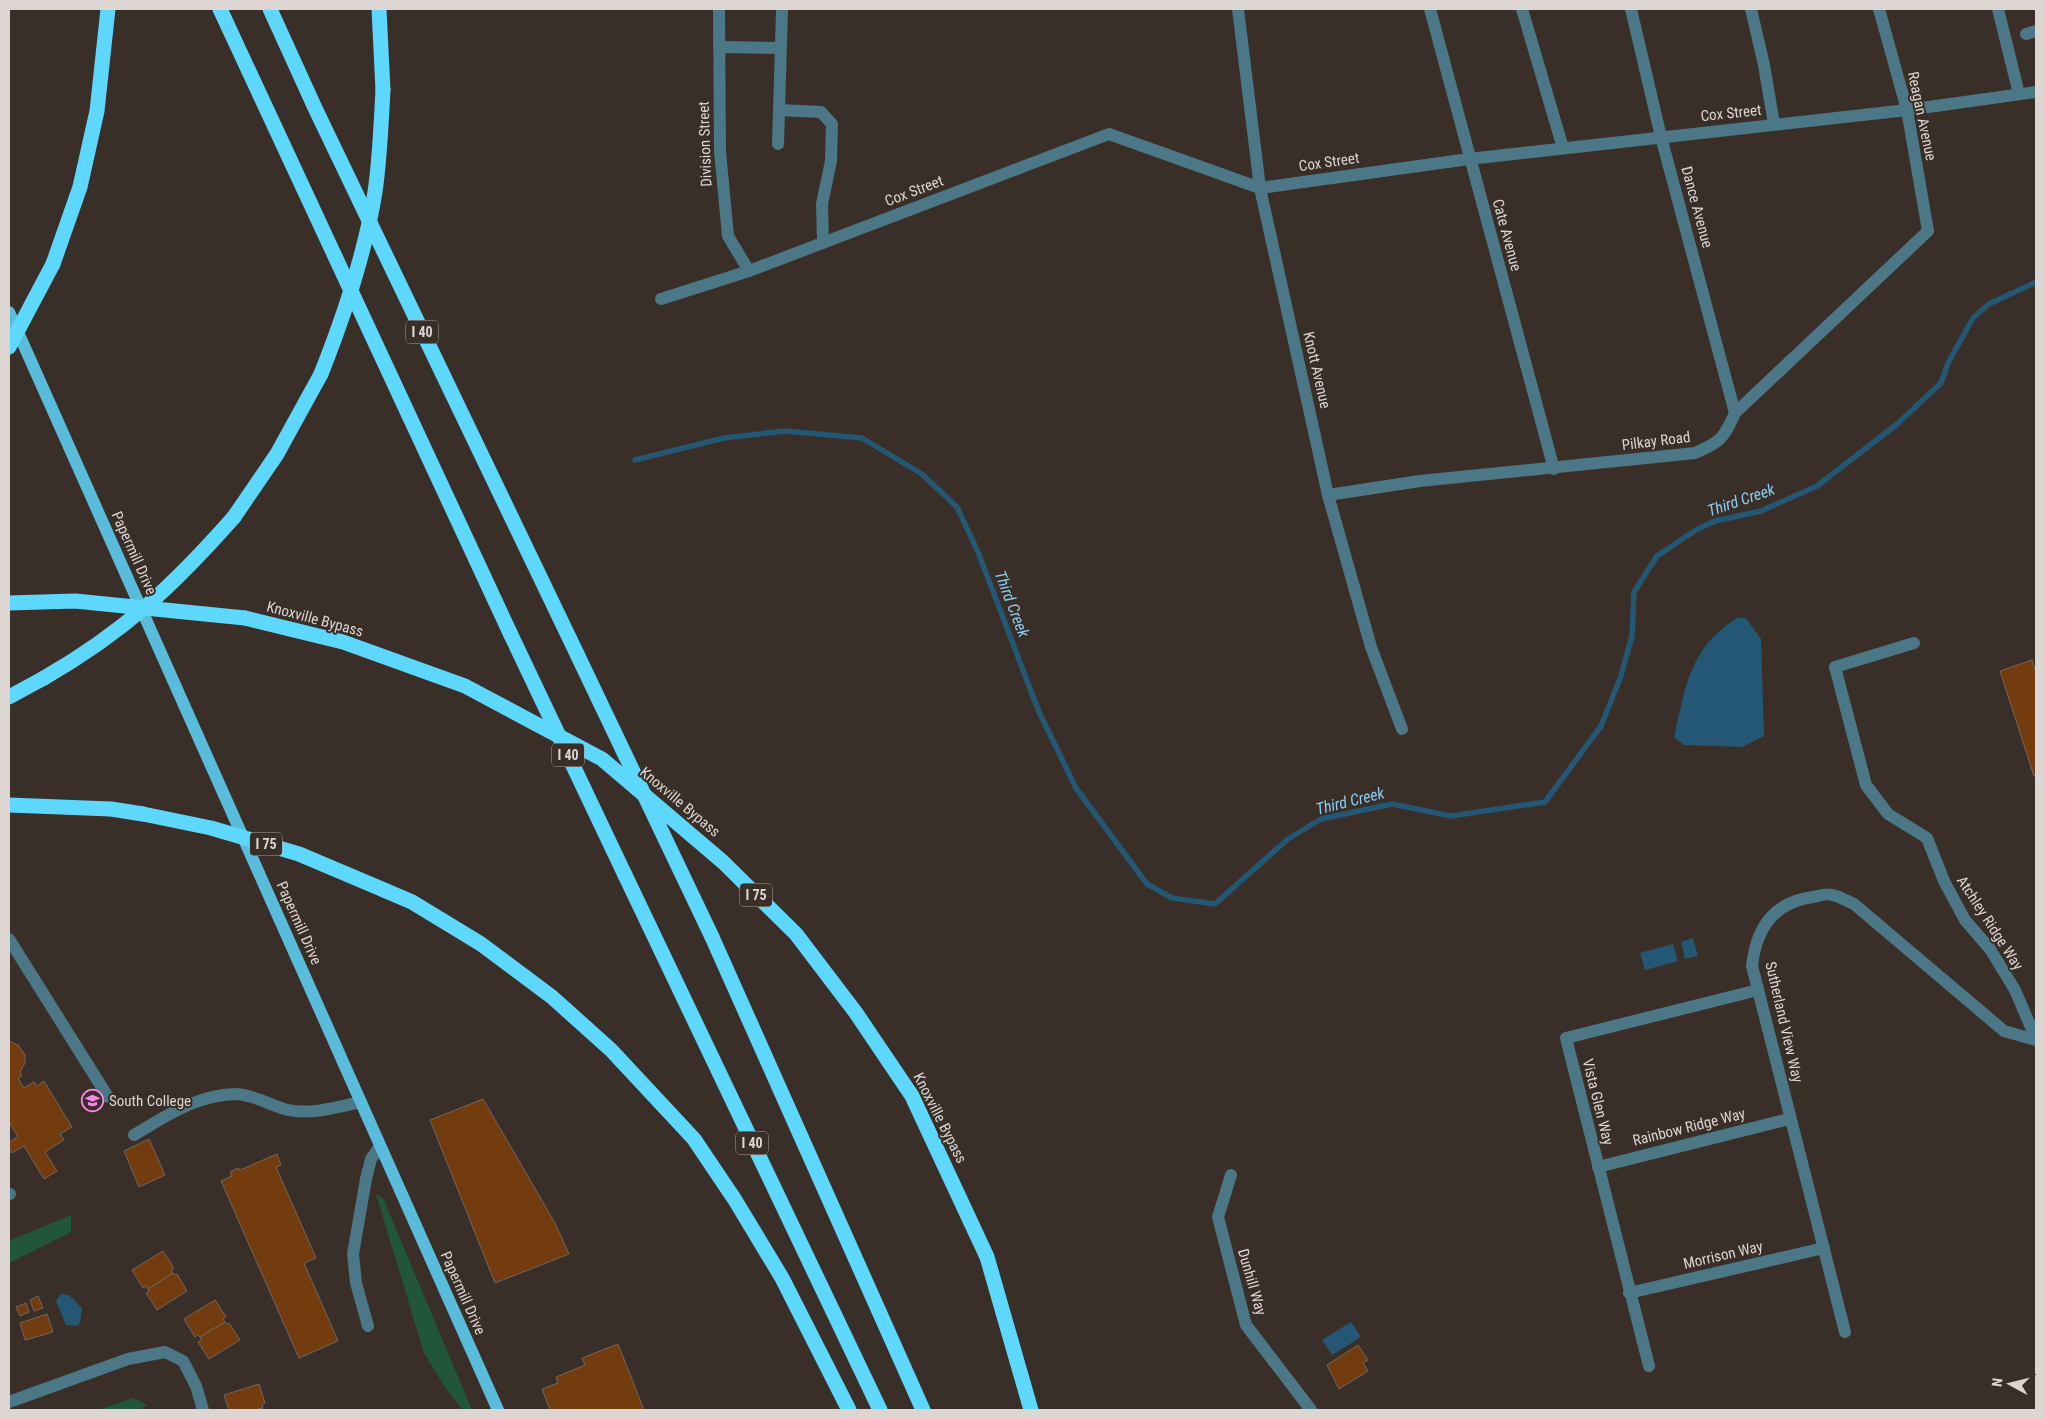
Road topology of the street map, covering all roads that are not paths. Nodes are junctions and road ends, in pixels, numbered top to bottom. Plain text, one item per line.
1 (108, 9) edge
2 (220, 9) edge
3 (270, 9) edge
4 (379, 9) edge
5 (719, 9) edge
6 (1238, 9) edge
7 (1430, 9) edge
8 (1522, 9) edge
9 (1631, 9) edge
10 (1751, 9) edge
11 (1879, 9) edge
12 (1998, 9) edge
13 (782, 11) dead end
14 (719, 46) junction
15 (780, 48) junction
16 (2036, 92) edge
17 (2020, 94) junction
18 (779, 110) junction
19 (1907, 110) junction
20 (1774, 124) junction
21 (1661, 137) junction
22 (778, 144) dead end
23 (1563, 148) junction
24 (1469, 159) junction
25 (1260, 188) junction
26 (1928, 231) joint
27 (823, 243) junction
28 (749, 271) junction
29 (661, 299) dead end
30 (9, 312) edge
31 (9, 347) edge
32 (1735, 413) junction
33 (1554, 469) junction
34 (1328, 495) junction
35 (9, 603) edge
36 (1914, 643) dead end
37 (9, 697) edge
38 (1402, 729) dead end
39 (9, 805) edge
40 (9, 939) edge
41 (1758, 990) junction
42 (2036, 1039) edge
43 (108, 1097) dead end
44 (361, 1102) junction
45 (1789, 1119) junction
46 (134, 1135) dead end
47 (380, 1146) junction
48 (1598, 1167) junction
49 (1231, 1175) dead end
50 (1824, 1248) junction
51 (1629, 1293) junction
52 (368, 1326) dead end
53 (1845, 1332) dead end
54 (1649, 1366) dead end
55 (9, 1402) edge
56 (203, 1410) edge
57 (498, 1410) edge
58 (849, 1410) edge
59 (880, 1410) edge
60 (923, 1410) edge
61 (1031, 1410) edge
62 (1311, 1410) edge

1 - 31 highway, bridge
2 - 59 highway, I 40, bridge
3 - 60 highway, I 40, bridge
4 - 37 highway, bridge
5 - 14 street, Division Street
6 - 25 street, Knott Avenue
7 - 24 street, Cate Avenue
8 - 23 street
9 - 21 street, Dance Avenue
10 - 20 street
11 - 19 street, Reagan Avenue
12 - 17 street
13 - 15 street
14 - 15 street
14 - 28 street, Division Street
15 - 18 street
16 - 17 street, Cox Street
17 - 19 street, Cox Street
18 - 22 street
18 - 27 street
19 - 20 street, Cox Street
19 - 26 street, Reagan Avenue
20 - 21 street, Cox Street
21 - 23 street, Cox Street
21 - 32 street, Dance Avenue
23 - 24 street, Cox Street
24 - 25 street, Cox Street
24 - 33 street, Cate Avenue
25 - 27 street, Cox Street
25 - 34 street, Knott Avenue
26 - 32 street, Pilkay Road
27 - 28 street, Cox Street
28 - 29 street, Cox Street
30 - 44 main road, Papermill Drive
32 - 33 street, Pilkay Road
33 - 34 street, Pilkay Road
34 - 38 street, Knott Avenue
35 - 61 highway, Knoxville Bypass / I 75, bridge
36 - 42 street, Atchley Ridge Way
39 - 58 highway, I 75, bridge
40 - 43 street
41 - 42 street, Sutherland View Way
41 - 45 street, Sutherland View Way
41 - 48 street, Vista Glen Way
44 - 46 street
44 - 47 main road, Papermill Drive
45 - 48 street, Rainbow Ridge Way
45 - 50 street, Sutherland View Way
47 - 52 street
47 - 57 main road, Papermill Drive
48 - 51 street, Vista Glen Way
49 - 62 street, Dunhill Way
50 - 51 street, Morrison Way
50 - 53 street, Sutherland View Way
51 - 54 street, Vista Glen Way
55 - 56 street

